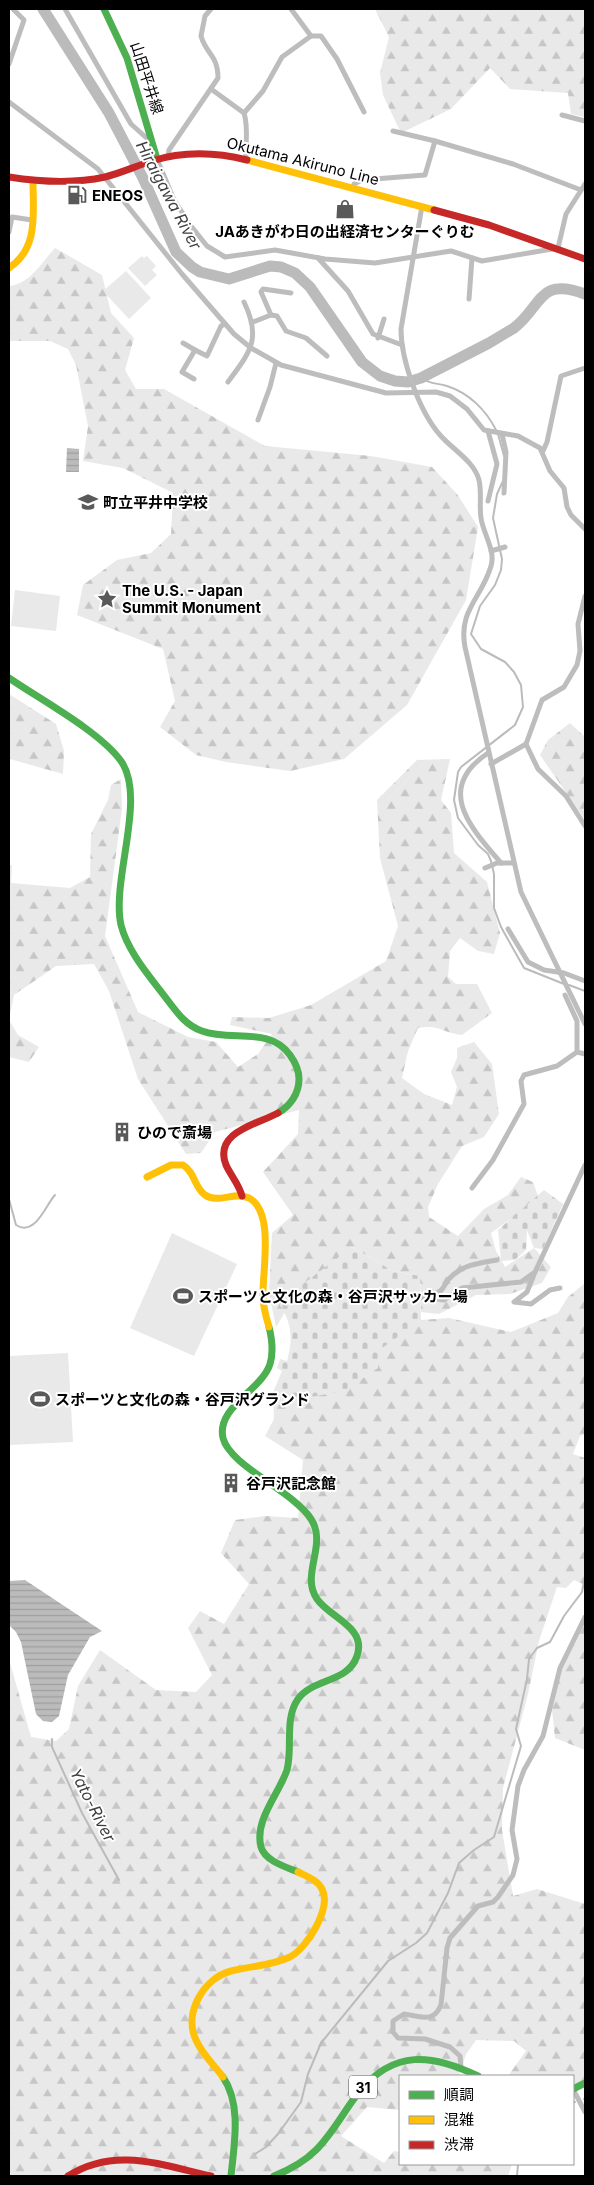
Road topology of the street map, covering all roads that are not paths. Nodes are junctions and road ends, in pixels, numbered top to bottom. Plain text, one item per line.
1 (13, 9) edge
2 (65, 9) edge
3 (104, 9) edge
4 (211, 9) edge
5 (291, 9) edge
6 (311, 36) junction
7 (9, 64) edge
8 (211, 89) junction
9 (9, 102) edge
10 (364, 112) dead end
11 (244, 113) junction
12 (562, 115) dead end
13 (585, 121) edge
14 (393, 131) dead end
15 (435, 141) junction
16 (152, 143) junction
17 (168, 157) junction
18 (154, 160) junction
19 (246, 160) junction
20 (9, 176) edge
21 (104, 177) junction
22 (33, 181) junction
23 (585, 184) edge
24 (353, 188) junction
25 (582, 190) junction
26 (422, 206) junction
27 (32, 220) junction
28 (9, 232) edge
29 (558, 248) junction
30 (414, 256) junction
31 (318, 257) junction
32 (472, 258) junction
33 (585, 260) edge
34 (9, 268) edge
35 (291, 293) dead end
36 (469, 299) dead end
37 (244, 302) dead end
38 (271, 315) junction
39 (384, 319) dead end
40 (253, 322) junction
41 (224, 324) junction
42 (378, 338) junction
43 (183, 344) dead end
44 (402, 345) junction
45 (251, 348) junction
46 (194, 350) junction
47 (327, 356) dead end
48 (276, 363) junction
49 (585, 368) edge
50 (194, 379) dead end
51 (228, 382) dead end
52 (417, 391) junction
53 (258, 420) dead end
54 (488, 432) junction
55 (501, 433) junction
56 (543, 451) junction
57 (504, 493) dead end
58 (488, 501) dead end
59 (585, 529) edge
60 (504, 547) dead end
61 (492, 550) junction
62 (585, 596) edge
63 (583, 648) edge
64 (9, 678) edge
65 (526, 744) junction
66 (488, 752) junction
67 (491, 764) junction
68 (585, 826) edge
69 (499, 863) junction
70 (513, 863) junction
71 (487, 868) dead end
72 (508, 929) dead end
73 (560, 973) junction
74 (585, 982) edge
75 (564, 995) dead end
76 (585, 1024) edge
77 (577, 1052) junction
78 (585, 1054) edge
79 (585, 1165) edge
80 (148, 1177) dead end
81 (472, 1188) dead end
82 (242, 1196) junction
83 (498, 1260) dead end
84 (535, 1272) junction
85 (560, 1288) dead end
86 (585, 1617) edge
87 (461, 2067) junction
88 (476, 2075) edge
89 (574, 2091) edge
90 (585, 2112) edge
91 (68, 2176) edge
92 (210, 2176) edge
93 (231, 2176) edge
94 (274, 2176) edge

1 - 7 street
2 - 16 street
3 - 16 street, 山田平井線
4 - 8 street
5 - 6 street
6 - 10 street
6 - 11 street
8 - 11 street
8 - 17 street
9 - 21 street
11 - 19 street
12 - 13 street
14 - 15 street
15 - 24 street
15 - 25 street
16 - 18 street, 山田平井線
17 - 18 street, Okutama Akiruno Line
17 - 19 street, Okutama Akiruno Line
18 - 21 street, Okutama Akiruno Line
18 - 31 street
19 - 24 street, Okutama Akiruno Line
20 - 22 street, Okutama Akiruno Line
21 - 22 street, Okutama Akiruno Line
21 - 41 street
22 - 27 street
23 - 25 street
24 - 26 street, Okutama Akiruno Line
25 - 29 street
26 - 29 street, Okutama Akiruno Line
26 - 30 street
27 - 28 street
27 - 34 street
29 - 32 street
29 - 33 street, Okutama Akiruno Line
30 - 31 street
30 - 32 street
30 - 44 street
31 - 42 street
32 - 36 street
35 - 38 street
37 - 40 street
38 - 40 street
38 - 47 street
39 - 42 street
40 - 45 street
41 - 45 street
41 - 46 street
42 - 44 street
43 - 46 street
44 - 52 street
45 - 48 street
45 - 51 street
46 - 50 street
48 - 52 street
48 - 53 street
49 - 56 street
52 - 54 street
52 - 61 street
54 - 55 street
54 - 58 street
55 - 56 street
55 - 57 street
56 - 59 street
60 - 61 street
61 - 66 street
62 - 63 street
63 - 65 street
64 - 82 street
65 - 67 street
65 - 68 street
66 - 67 street
66 - 69 street
67 - 70 street
69 - 70 street
69 - 71 street
70 - 73 street
72 - 73 street
73 - 74 street
73 - 76 street
75 - 77 street
77 - 78 street
77 - 81 street
79 - 84 street
80 - 82 street
82 - 93 street
83 - 84 street
84 - 85 street
86 - 87 street
87 - 88 street, 31
87 - 94 street, 31
89 - 90 street
91 - 92 street

